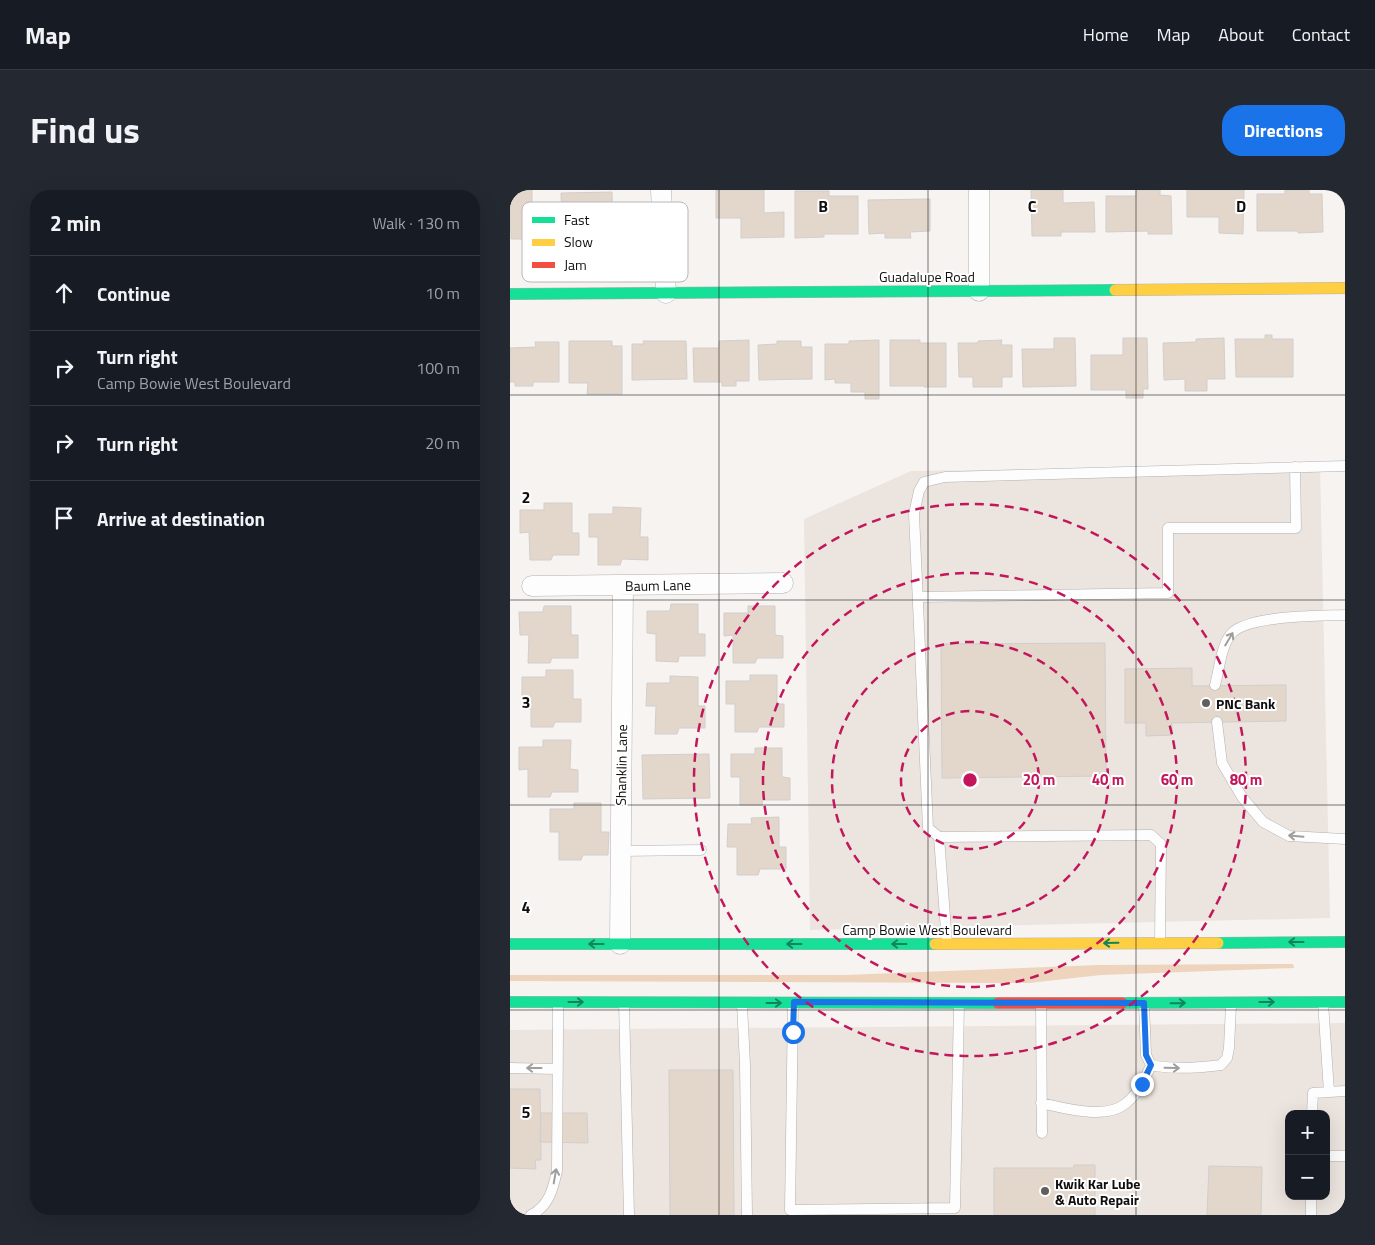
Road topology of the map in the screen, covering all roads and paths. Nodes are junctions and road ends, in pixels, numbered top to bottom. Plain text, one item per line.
1 (979, 190) edge
2 (665, 282) edge
3 (1345, 288) edge
4 (979, 291) junction
5 (666, 293) junction
6 (510, 294) edge
7 (1345, 466) edge
8 (1295, 467) junction
9 (783, 583) dead end
10 (532, 586) dead end
11 (623, 586) junction
12 (918, 597) junction
13 (1345, 614) edge
14 (1215, 686) dead end
15 (1217, 722) dead end
16 (939, 837) junction
17 (1345, 839) edge
18 (620, 850) junction
19 (701, 850) dead end
20 (1160, 942) junction
21 (1345, 942) edge
22 (510, 944) edge
23 (620, 944) junction
24 (947, 944) junction
25 (510, 1002) edge
26 (558, 1002) junction
27 (624, 1002) junction
28 (794, 1002) junction
29 (1231, 1002) junction
30 (1323, 1002) junction
31 (1345, 1002) edge
32 (742, 1003) junction
33 (959, 1003) junction
34 (1041, 1003) junction
35 (1144, 1003) junction
36 (1151, 1065) junction
37 (510, 1068) edge
38 (558, 1069) junction
39 (1345, 1091) edge
40 (1329, 1092) junction
41 (1041, 1103) junction
42 (1312, 1110) edge
43 (1042, 1132) dead end
44 (1330, 1156) edge
45 (1345, 1156) edge
46 (1311, 1200) edge
47 (531, 1215) edge
48 (628, 1215) edge
49 (747, 1215) edge
50 (1311, 1215) edge

1 - 4 street
2 - 5 street
3 - 4 main road, Guadalupe Road
4 - 5 main road, Guadalupe Road
5 - 6 main road, Guadalupe Road
7 - 8 lane
8 - 12 lane
8 - 12 lane
9 - 11 street, Baum Lane
10 - 11 street, Baum Lane
11 - 18 street, Shanklin Lane
12 - 16 lane
14 -> 13 lane
17 -> 15 lane
16 - 20 lane
16 - 24 lane
18 - 19 lane
18 - 23 street, Shanklin Lane
21 -> 20 main road, Camp Bowie West Boulevard
20 -> 24 main road, Camp Bowie West Boulevard
23 -> 22 main road, Camp Bowie West Boulevard
24 -> 23 main road, Camp Bowie West Boulevard
25 - 26 main road
26 -> 27 main road
26 - 38 lane
27 - 32 main road
27 - 48 lane
32 -> 28 main road
28 - 33 main road
28 - 33 lane
29 -> 30 main road
35 -> 29 main road
36 -> 29 lane
30 - 31 main road
30 - 40 lane
32 - 49 lane
33 - 34 main road
34 - 35 main road
34 - 41 lane
35 - 36 lane
36 - 41 lane
38 -> 37 lane
47 -> 38 lane
39 - 40 lane
40 - 42 lane
41 - 43 lane
44 - 45 lane
46 - 50 lane

